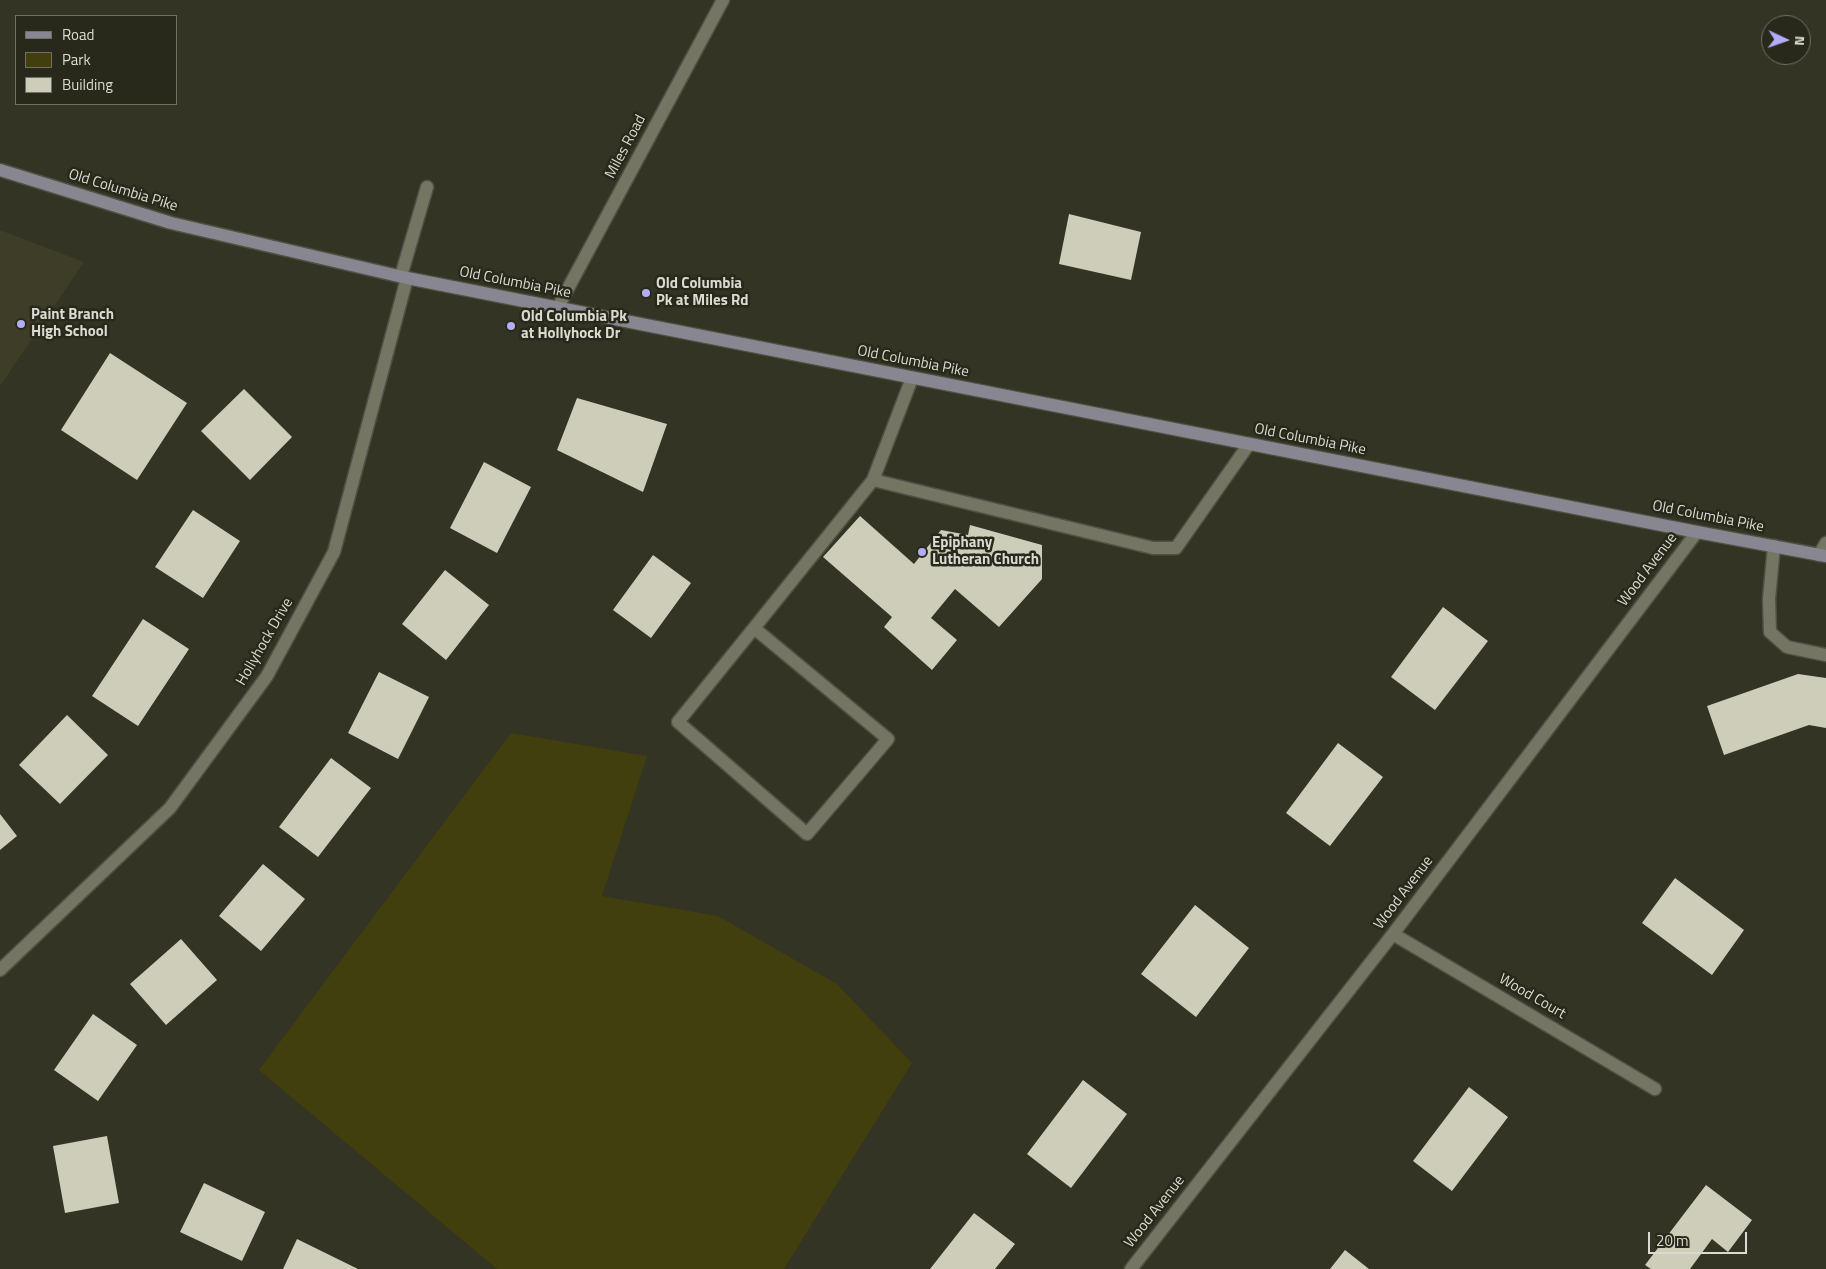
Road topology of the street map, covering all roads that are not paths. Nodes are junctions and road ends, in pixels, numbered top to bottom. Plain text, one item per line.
1 (723, 0) edge
2 (0, 170) edge
3 (426, 187) dead end
4 (404, 277) junction
5 (557, 308) junction
6 (912, 378) junction
7 (1250, 444) junction
8 (873, 480) junction
9 (1697, 532) junction
10 (1774, 546) junction
11 (1824, 551) edge
12 (754, 628) junction
13 (1826, 655) edge
14 (1393, 934) junction
15 (0, 970) edge
16 (1655, 1089) dead end
17 (1131, 1269) edge

1 - 5 street, Miles Road
2 - 4 main road, Old Columbia Pike
3 - 4 street, Hollyhock Drive
4 - 5 main road, Old Columbia Pike
4 - 15 street, Hollyhock Drive
5 - 6 main road, Old Columbia Pike
6 - 7 main road, Old Columbia Pike
6 - 8 street
7 - 8 street
7 - 9 main road, Old Columbia Pike
8 - 12 street
9 - 10 main road, Old Columbia Pike
9 - 14 street, Wood Avenue
10 - 11 main road, Old Columbia Pike
10 - 13 street
12 - 12 street
14 - 16 street, Wood Court
14 - 17 street, Wood Avenue

